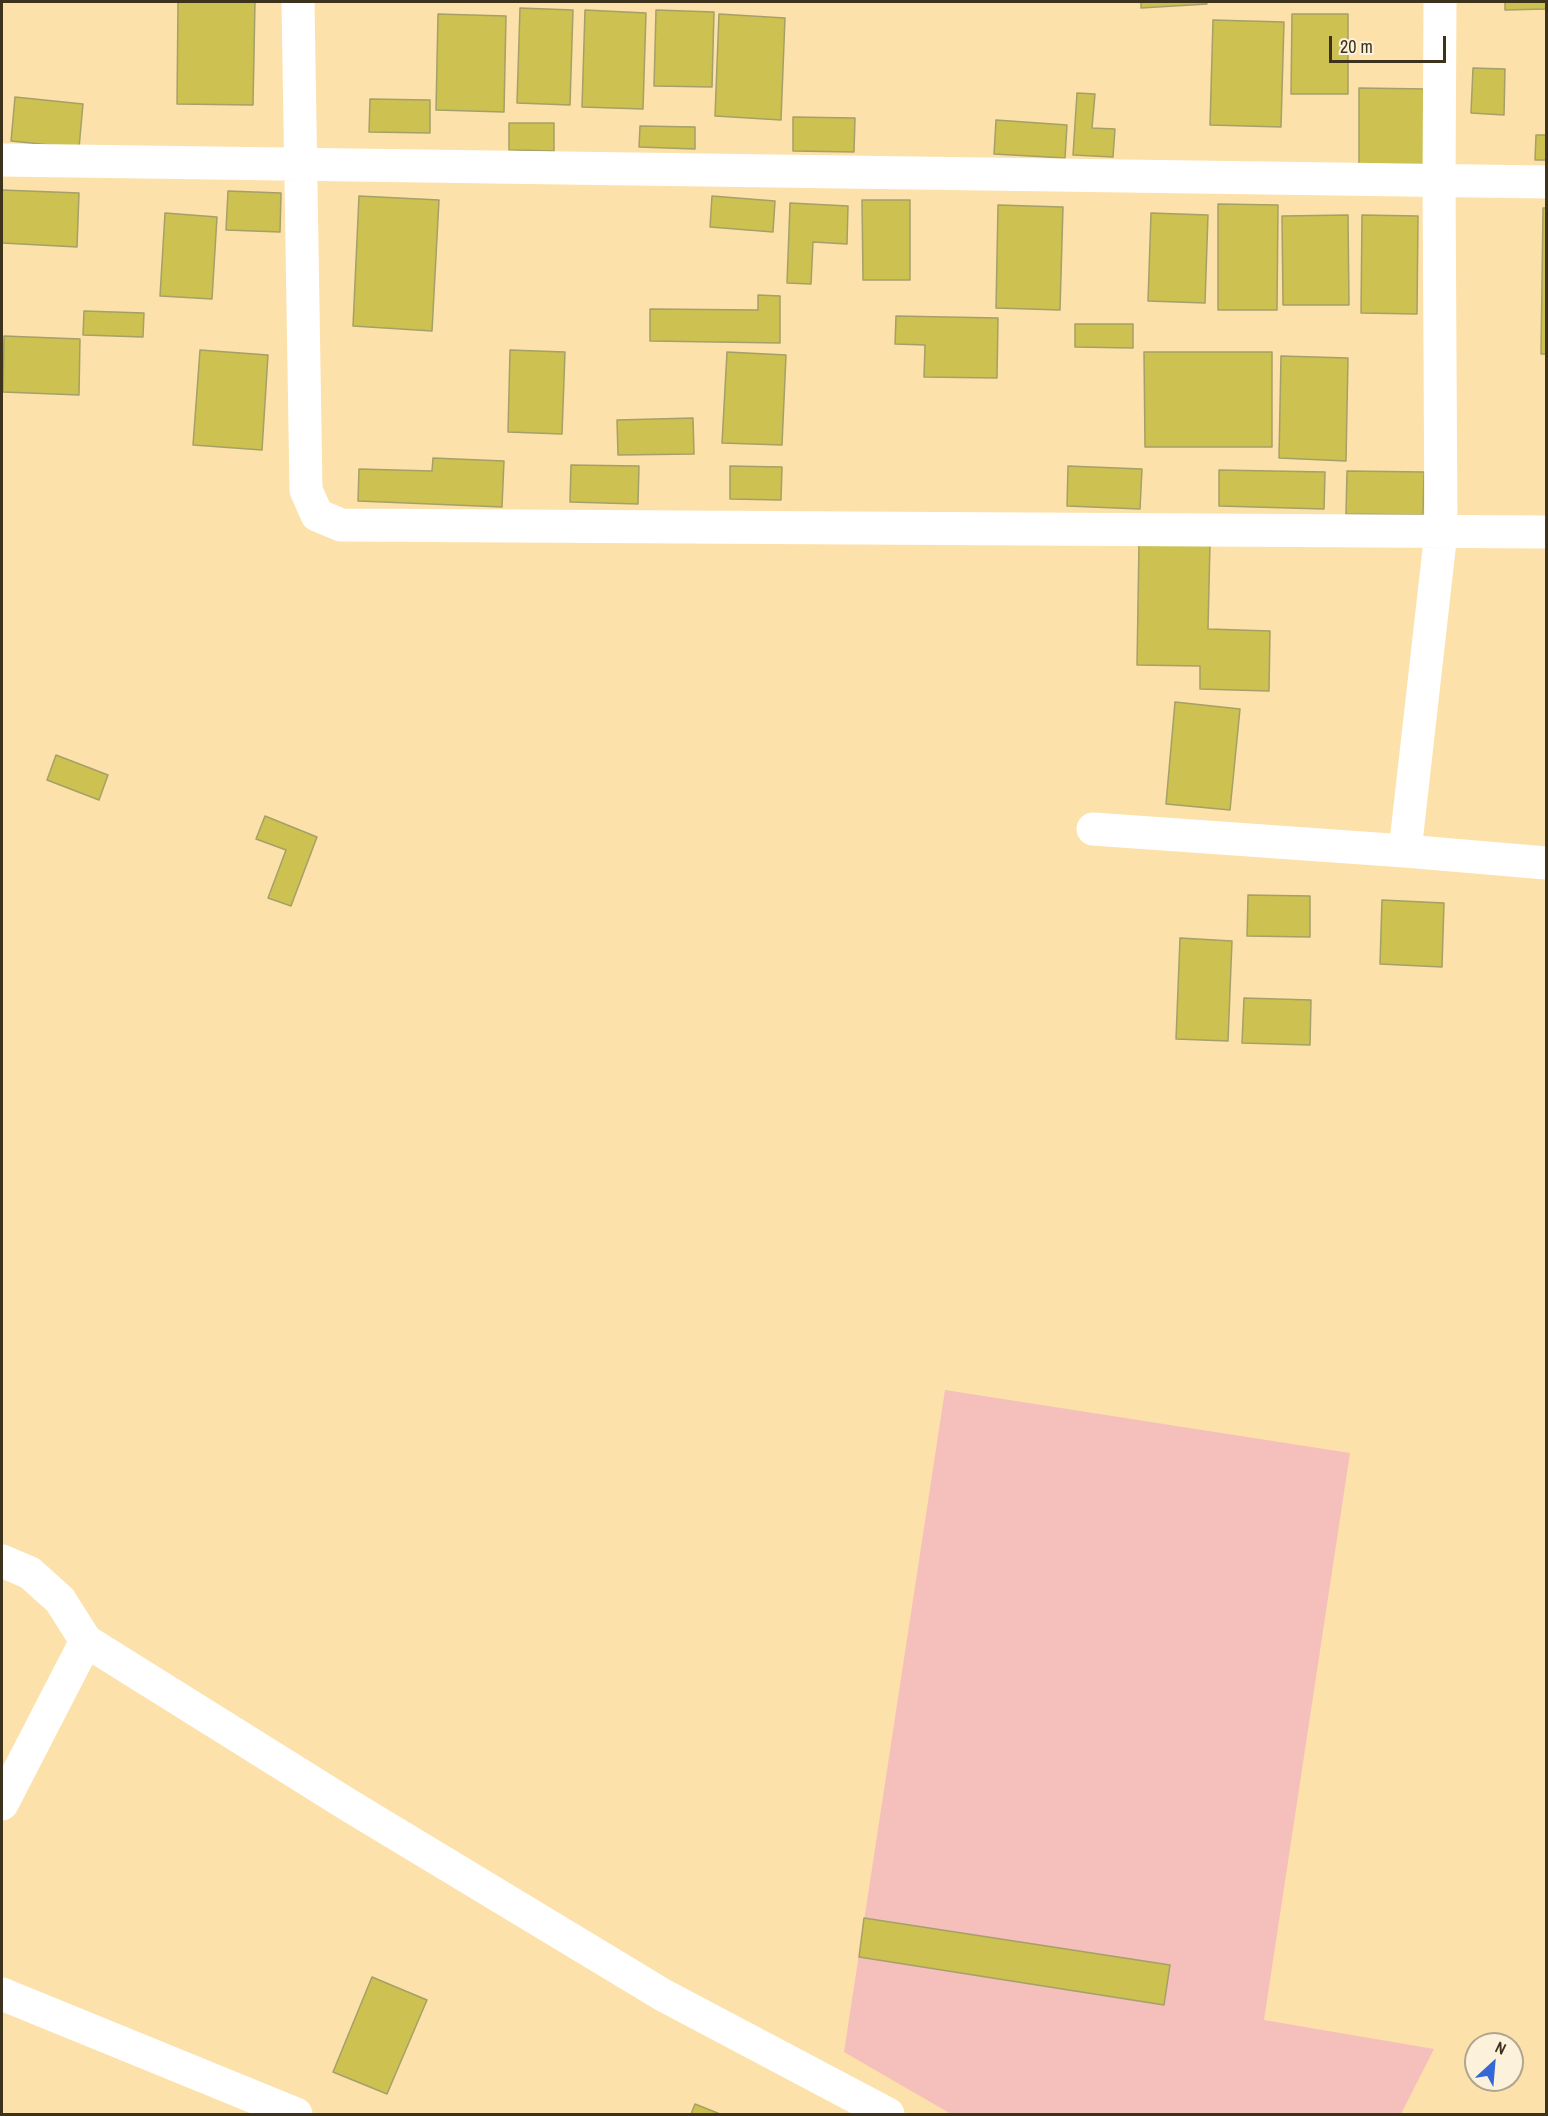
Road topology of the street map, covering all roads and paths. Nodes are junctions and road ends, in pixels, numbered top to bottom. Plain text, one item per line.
1 (298, 2) edge
2 (1440, 2) edge
3 (2, 160) edge
4 (299, 164) junction
5 (1439, 180) junction
6 (1546, 182) edge
7 (1441, 532) junction
8 (1546, 532) edge
9 (1093, 830) dead end
10 (1405, 851) junction
11 (1546, 863) edge
12 (2, 1561) edge
13 (86, 1641) junction
14 (2, 1804) edge
15 (2, 1994) edge
16 (296, 2115) edge
17 (888, 2115) edge

1 - 4 street
2 - 5 street
3 - 4 street
4 - 5 street
4 - 7 street
5 - 6 street
5 - 7 street
7 - 8 street
7 - 10 street
9 - 10 street
10 - 11 street
12 - 13 street
13 - 14 street
13 - 17 street
15 - 16 street

